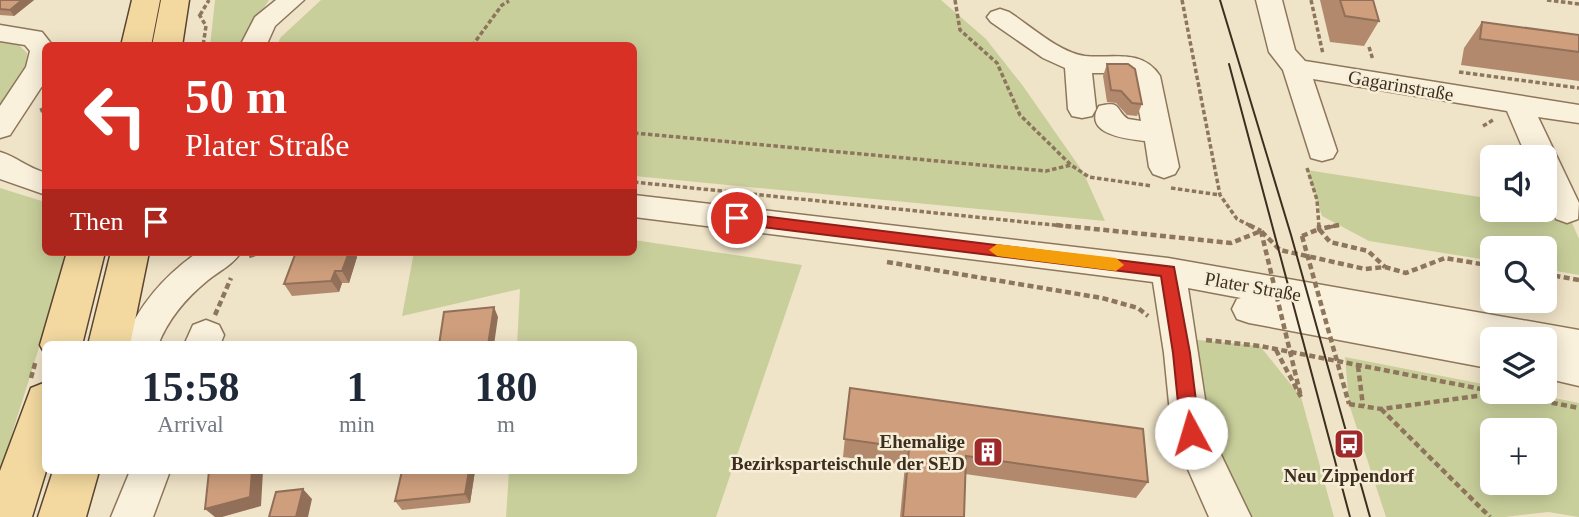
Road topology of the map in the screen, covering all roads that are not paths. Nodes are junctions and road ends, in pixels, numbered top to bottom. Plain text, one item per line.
1 (146, 0) edge
2 (291, 0) edge
3 (1269, 0) edge
4 (190, 8) edge
5 (1000, 17) dead end
6 (0, 33) edge
7 (137, 42) edge
8 (169, 42) edge
9 (254, 42) edge
10 (42, 49) edge
11 (42, 56) edge
12 (1078, 64) junction
13 (1296, 68) junction
14 (1518, 106) junction
15 (1579, 114) edge
16 (0, 128) edge
17 (1158, 133) junction
18 (1536, 145) edge
19 (1322, 151) dead end
20 (3, 166) edge
21 (42, 166) edge
22 (1162, 180) road end
23 (42, 183) edge
24 (1557, 190) edge
25 (637, 206) edge
26 (1567, 211) dead end
27 (637, 220) edge
28 (85, 256) edge
29 (129, 256) edge
30 (230, 260) edge
31 (1170, 283) junction
32 (62, 341) edge
33 (110, 341) edge
34 (143, 341) edge
35 (1579, 345) edge
36 (1480, 351) edge
37 (1557, 365) edge
38 (1579, 370) edge
39 (42, 413) edge
40 (75, 474) edge
41 (96, 474) edge
42 (149, 474) edge
43 (8, 517) edge
44 (62, 517) edge
45 (81, 517) edge
46 (132, 517) edge
47 (1230, 517) edge

1 - 7 main road
2 - 9 street
3 - 13 street
4 - 8 main road
5 - 12 street
6 - 10 street
11 - 16 street
12 - 17 street
12 - 17 street
13 - 14 street, Gagarinstraße
13 - 19 street
14 - 15 street, Gagarinstraße
14 - 18 street
17 - 22 street
20 - 21 street
20 - 23 street
24 - 26 street
25 - 31 street, Plater Straße
27 - 31 street, Plater Straße
28 - 32 main road
29 - 33 main road
30 - 34 street
31 - 35 street, Plater Straße
31 - 36 street, Plater Straße
31 - 47 street
37 - 38 street
39 - 43 main road
40 - 44 main road
41 - 45 street
42 - 46 street

